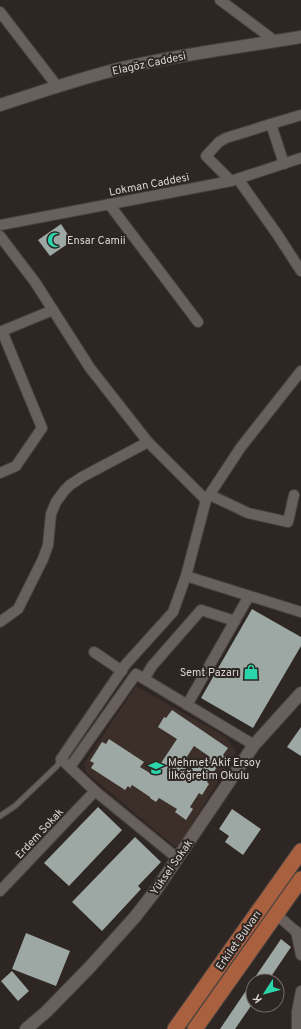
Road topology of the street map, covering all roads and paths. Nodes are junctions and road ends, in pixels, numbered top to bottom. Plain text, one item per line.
1 (220, 0) edge
2 (0, 12) edge
3 (301, 37) edge
4 (275, 41) junction
5 (57, 86) junction
6 (0, 105) edge
7 (301, 116) edge
8 (271, 124) junction
9 (301, 158) edge
10 (284, 164) junction
11 (235, 180) junction
12 (109, 204) junction
13 (0, 224) edge
14 (0, 236) edge
15 (301, 271) edge
16 (53, 310) junction
17 (198, 322) dead end
18 (1, 332) edge
19 (301, 371) edge
20 (148, 442) junction
21 (0, 473) edge
22 (294, 494) dead end
23 (208, 498) junction
24 (186, 576) junction
25 (249, 596) junction
26 (301, 612) edge
27 (235, 621) junction
28 (0, 622) edge
29 (94, 652) dead end
30 (122, 671) junction
31 (144, 679) junction
32 (301, 693) edge
33 (187, 705) junction
34 (254, 745) junction
35 (61, 759) junction
36 (70, 767) junction
37 (95, 791) junction
38 (0, 816) edge
39 (301, 850) edge
40 (177, 858) junction
41 (301, 879) edge
42 (0, 891) edge
43 (276, 914) junction
44 (298, 934) edge
45 (301, 955) edge
46 (301, 992) edge
47 (299, 1010) edge
48 (26, 1029) edge
49 (175, 1029) edge
50 (195, 1029) edge
51 (297, 1029) edge

1 - 4 street
2 - 5 street
3 - 4 street, Elagöz Caddesi
4 - 5 street, Elagöz Caddesi
5 - 6 street, Elagöz Caddesi
7 - 8 street
8 - 10 street
8 - 11 street
9 - 10 street, Lokman Caddesi
10 - 11 street, Lokman Caddesi
11 - 12 street, Lokman Caddesi
11 - 15 street
12 - 13 street, Lokman Caddesi
12 - 17 street
14 - 16 street
16 - 18 street
16 - 20 street
18 - 21 street
19 - 23 street
20 - 23 street
20 - 28 street
22 - 23 street
23 - 24 street
24 - 25 street
24 - 30 street
25 - 26 street
25 - 27 street
27 - 31 street
27 - 33 street
29 - 30 street
30 - 35 street
31 - 33 street
31 - 36 street
32 - 34 street, Yüksel Sokak
33 - 34 street
34 - 40 street, Yüksel Sokak
35 - 36 street
35 - 38 lane
36 - 37 street
37 - 40 street
37 - 42 street, Erdem Sokak
39 - 49 main road, Erkilet Bulvarı
40 - 48 street, Yüksel Sokak
41 - 43 main road, Erkilet Bulvarı
43 - 44 street
43 - 50 main road, Erkilet Bulvarı
44 - 45 street
46 - 47 street
47 - 51 street

